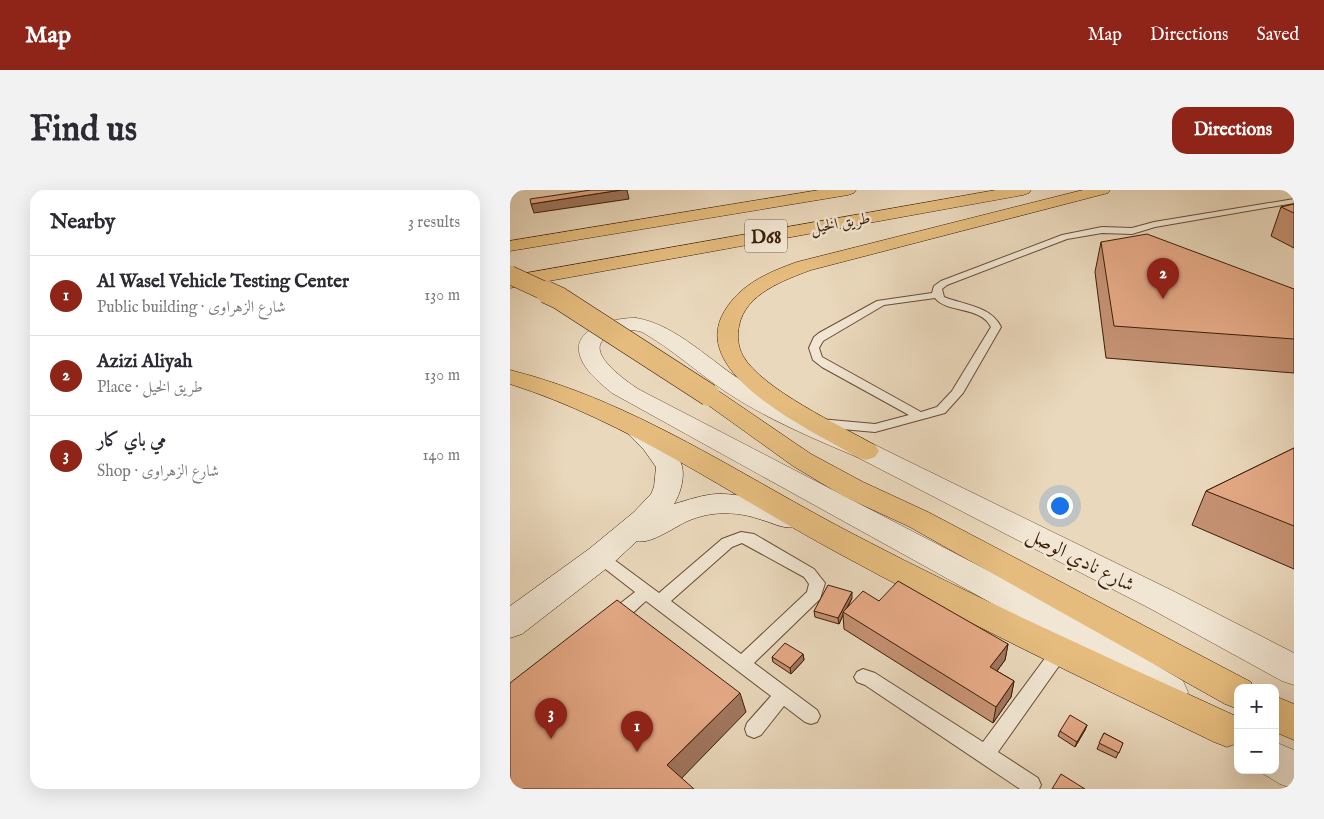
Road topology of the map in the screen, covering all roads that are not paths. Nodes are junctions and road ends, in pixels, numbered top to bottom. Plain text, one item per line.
1 (784, 190) edge
2 (848, 190) edge
3 (1023, 190) edge
4 (1102, 190) edge
5 (1294, 201) edge
6 (728, 210) junction
7 (510, 246) edge
8 (510, 275) edge
9 (510, 282) edge
10 (937, 295) junction
11 (510, 377) edge
12 (920, 416) junction
13 (628, 422) junction
14 (819, 423) junction
15 (866, 451) junction
16 (847, 544) junction
17 (600, 557) junction
18 (653, 597) junction
19 (510, 624) edge
20 (600, 629) edge
21 (1060, 651) junction
22 (742, 664) junction
23 (1294, 670) edge
24 (862, 677) dead end
25 (1234, 691) edge
26 (783, 694) junction
27 (1279, 715) edge
28 (811, 716) dead end
29 (1294, 724) edge
30 (754, 729) dead end
31 (1232, 733) edge
32 (985, 755) junction
33 (1279, 762) edge
34 (1294, 771) edge
35 (1031, 785) dead end

1 - 6 highway
2 - 6 highway, طريق الخيل / D68
3 - 9 highway, طريق الخيل / D68
4 - 14 highway
5 - 10 lane
6 - 7 highway, طريق الخيل / D68
8 - 25 highway, bridge
10 - 12 lane
10 - 12 lane
11 - 13 highway
12 - 14 lane
13 - 16 highway
13 - 17 street
14 - 15 highway
15 - 23 street, شارع نادي الوصل
15 - 31 street, شارع نادي الوصل
16 - 17 street
16 - 21 highway
17 - 18 lane
17 - 19 street
18 - 20 lane
18 - 22 lane
18 - 22 lane
21 - 31 highway
21 - 32 lane
22 - 26 lane
24 - 32 lane
26 - 28 lane
26 - 30 lane
27 - 29 highway
32 - 35 lane
33 - 34 street

